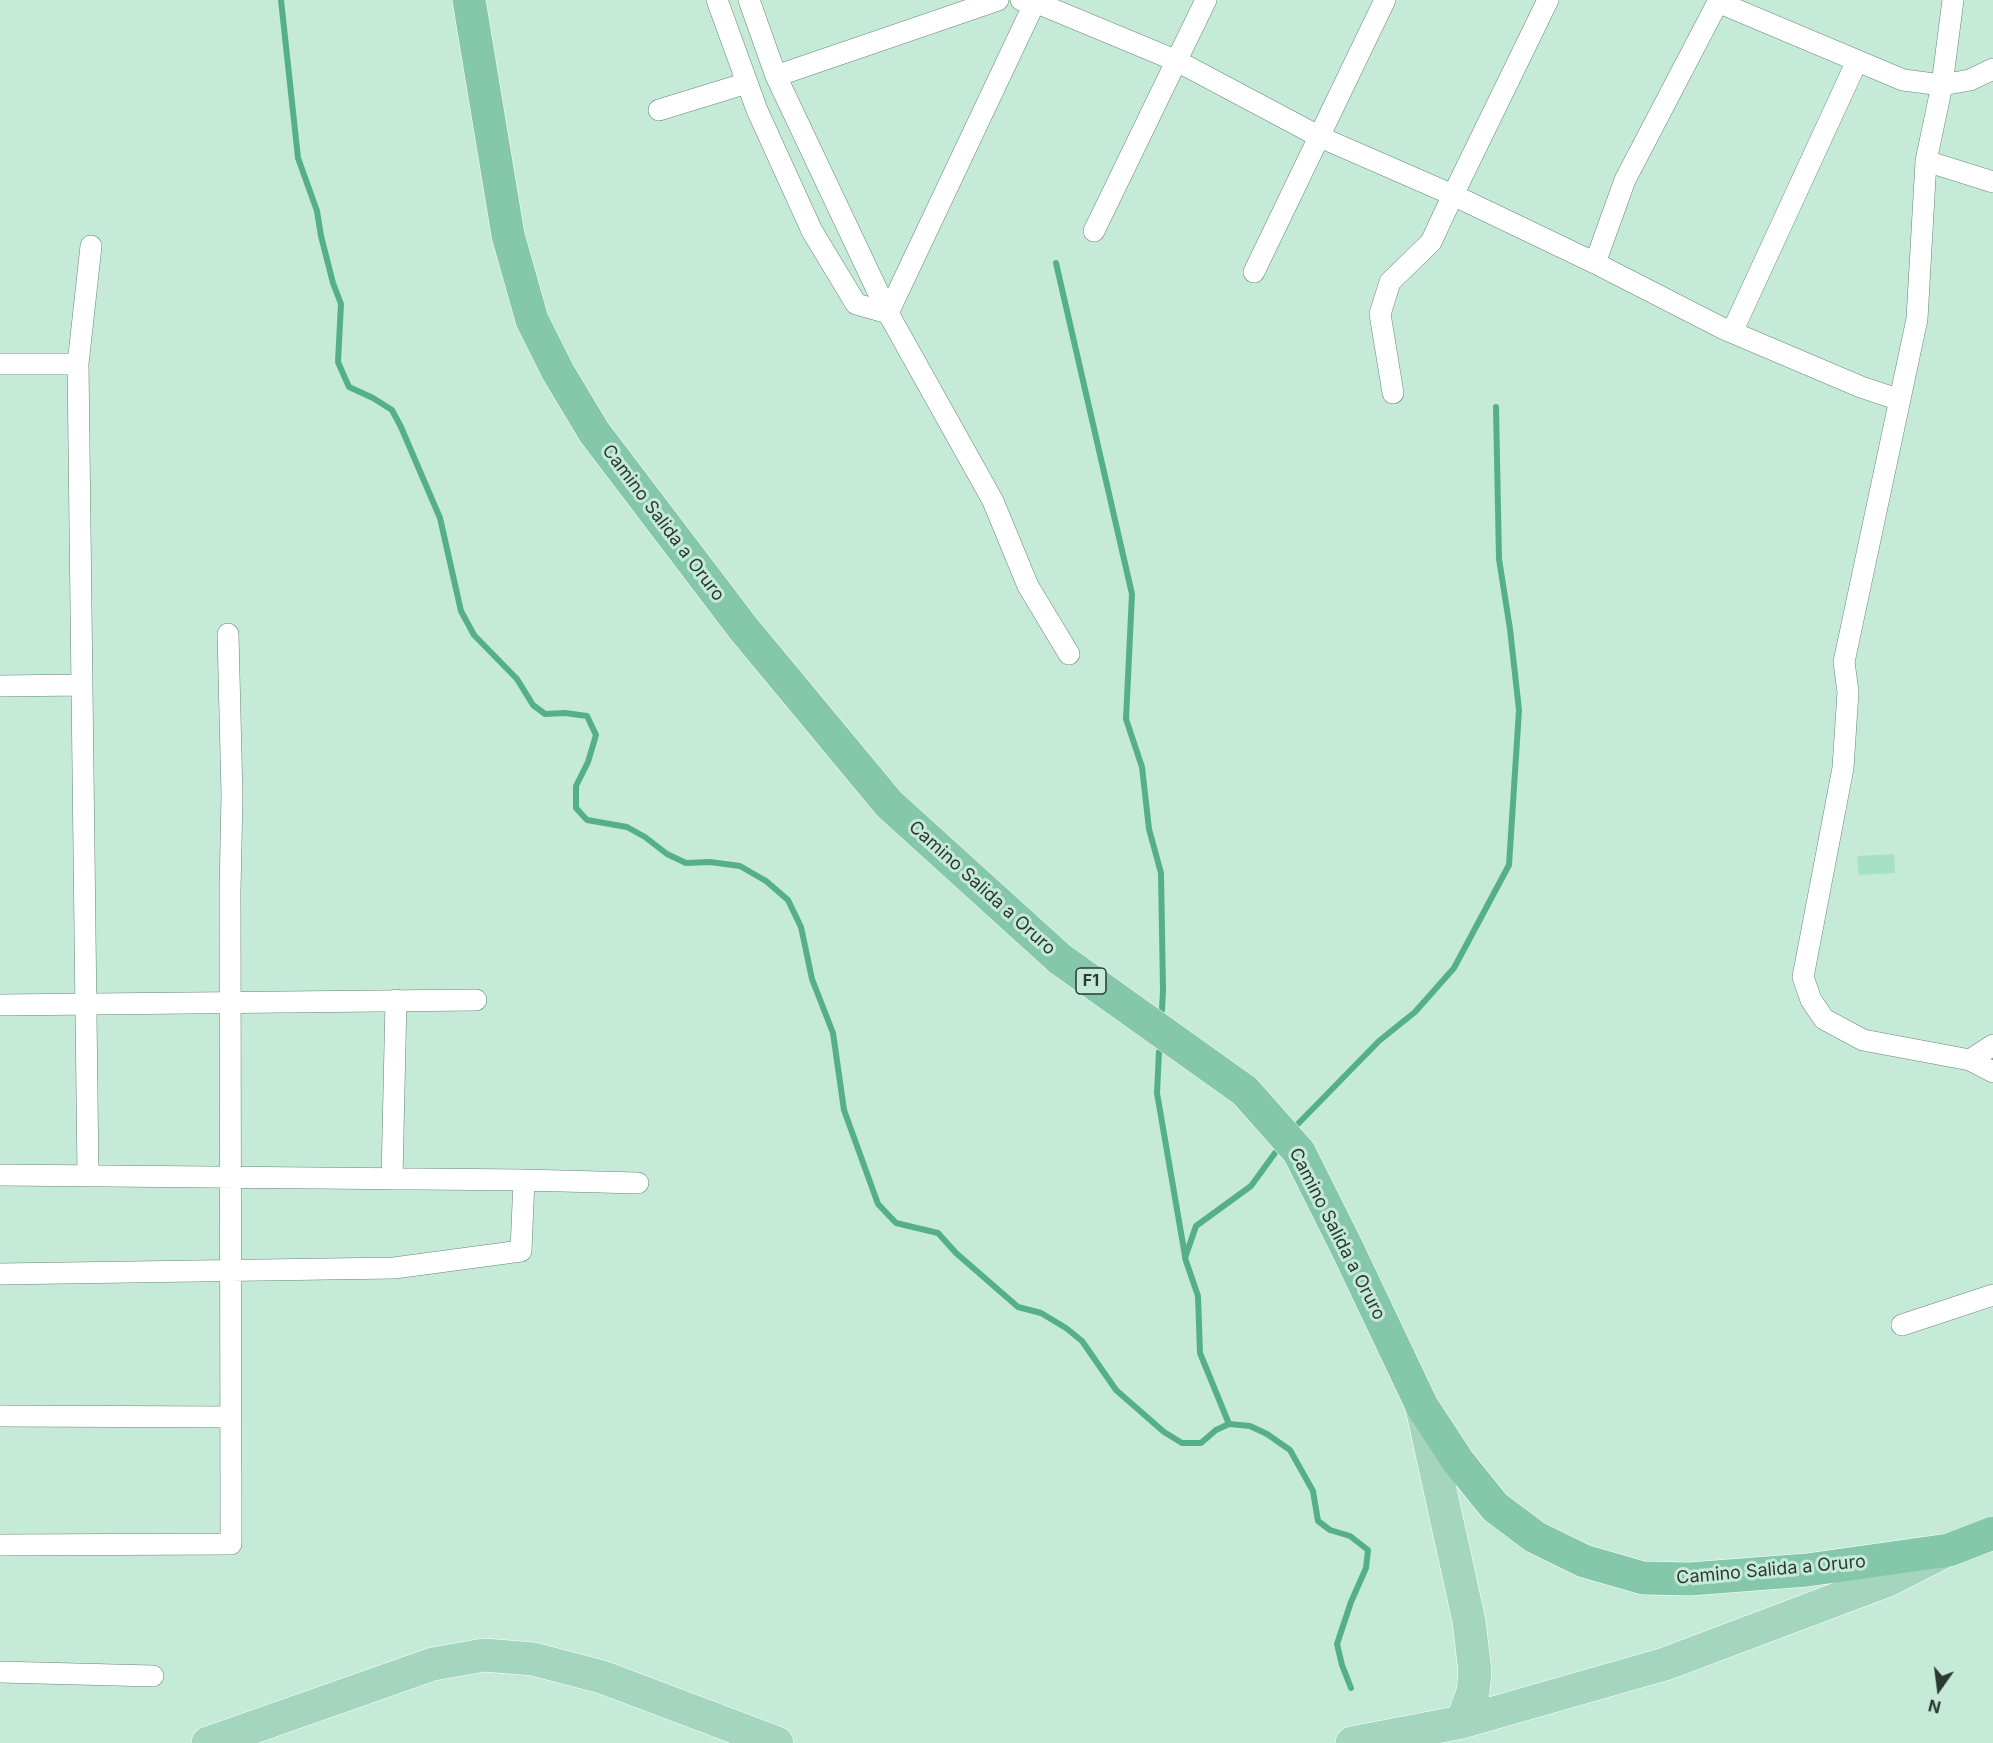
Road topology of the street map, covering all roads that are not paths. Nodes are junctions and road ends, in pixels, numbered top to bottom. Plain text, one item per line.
1 (469, 0) edge
2 (717, 0) edge
3 (749, 0) edge
4 (998, 0) edge
5 (1206, 0) edge
6 (1385, 0) edge
7 (1548, 0) edge
8 (1953, 0) edge
9 (1030, 1) edge
10 (1717, 1) edge
11 (1177, 61) junction
12 (1857, 61) junction
13 (1993, 69) edge
14 (776, 76) junction
15 (747, 82) junction
16 (1942, 85) junction
17 (659, 110) dead end
18 (1320, 138) junction
19 (1926, 161) junction
20 (1993, 182) edge
21 (1453, 195) junction
22 (1094, 231) dead end
23 (91, 246) dead end
24 (1595, 263) junction
25 (1254, 272) dead end
26 (888, 313) junction
27 (1732, 332) junction
28 (0, 364) edge
29 (78, 364) junction
30 (1393, 393) dead end
31 (1900, 400) junction
32 (228, 634) dead end
33 (1069, 654) dead end
34 (82, 685) junction
35 (0, 686) edge
36 (396, 1000) junction
37 (476, 1000) dead end
38 (230, 1001) junction
39 (86, 1004) junction
40 (0, 1005) edge
41 (1993, 1045) edge
42 (1970, 1060) junction
43 (1993, 1072) edge
44 (0, 1174) edge
45 (88, 1175) junction
46 (230, 1177) junction
47 (392, 1179) junction
48 (524, 1180) junction
49 (638, 1183) dead end
50 (230, 1271) junction
51 (0, 1275) edge
52 (1993, 1295) edge
53 (1902, 1324) dead end
54 (1422, 1406) junction
55 (0, 1416) edge
56 (231, 1417) junction
57 (1993, 1533) edge
58 (0, 1545) edge
59 (1949, 1550) junction
60 (0, 1672) edge
61 (153, 1676) dead end
62 (1462, 1722) junction
63 (208, 1743) edge
64 (777, 1743) edge
65 (1352, 1743) edge

1 - 54 highway, Camino Salida a Oruro / F1
2 - 15 street
3 - 14 street
4 - 14 street
5 - 11 street
6 - 18 street
7 - 21 street
8 - 16 street
9 - 11 street
9 - 26 street
10 - 12 street
10 - 24 street
11 - 18 street
11 - 22 street
12 - 16 street
12 - 27 street
13 - 16 street
14 - 26 street
15 - 17 street
15 - 26 street
16 - 19 street
18 - 21 street
18 - 25 street
19 - 20 street
19 - 31 street
21 - 24 street
21 - 30 street
23 - 29 street
24 - 27 street
26 - 33 street
27 - 31 street
28 - 29 street
29 - 34 street
31 - 42 street
32 - 38 street
34 - 35 street
34 - 39 street
36 - 37 street
36 - 38 street
36 - 47 street
38 - 39 street
38 - 46 street
39 - 40 street
39 - 45 street
41 - 42 street
42 - 43 street
44 - 45 street
45 - 46 street
46 - 47 street
46 - 50 street
47 - 48 street
48 - 49 street
48 - 50 street
50 - 51 street
50 - 56 street
52 - 53 street
54 - 59 highway, Camino Salida a Oruro / F1
54 - 62 main road
55 - 56 street
56 - 58 street
57 - 59 highway, Camino Salida a Oruro / F1
59 - 62 main road
60 - 61 street
62 - 65 main road
63 - 64 main road

